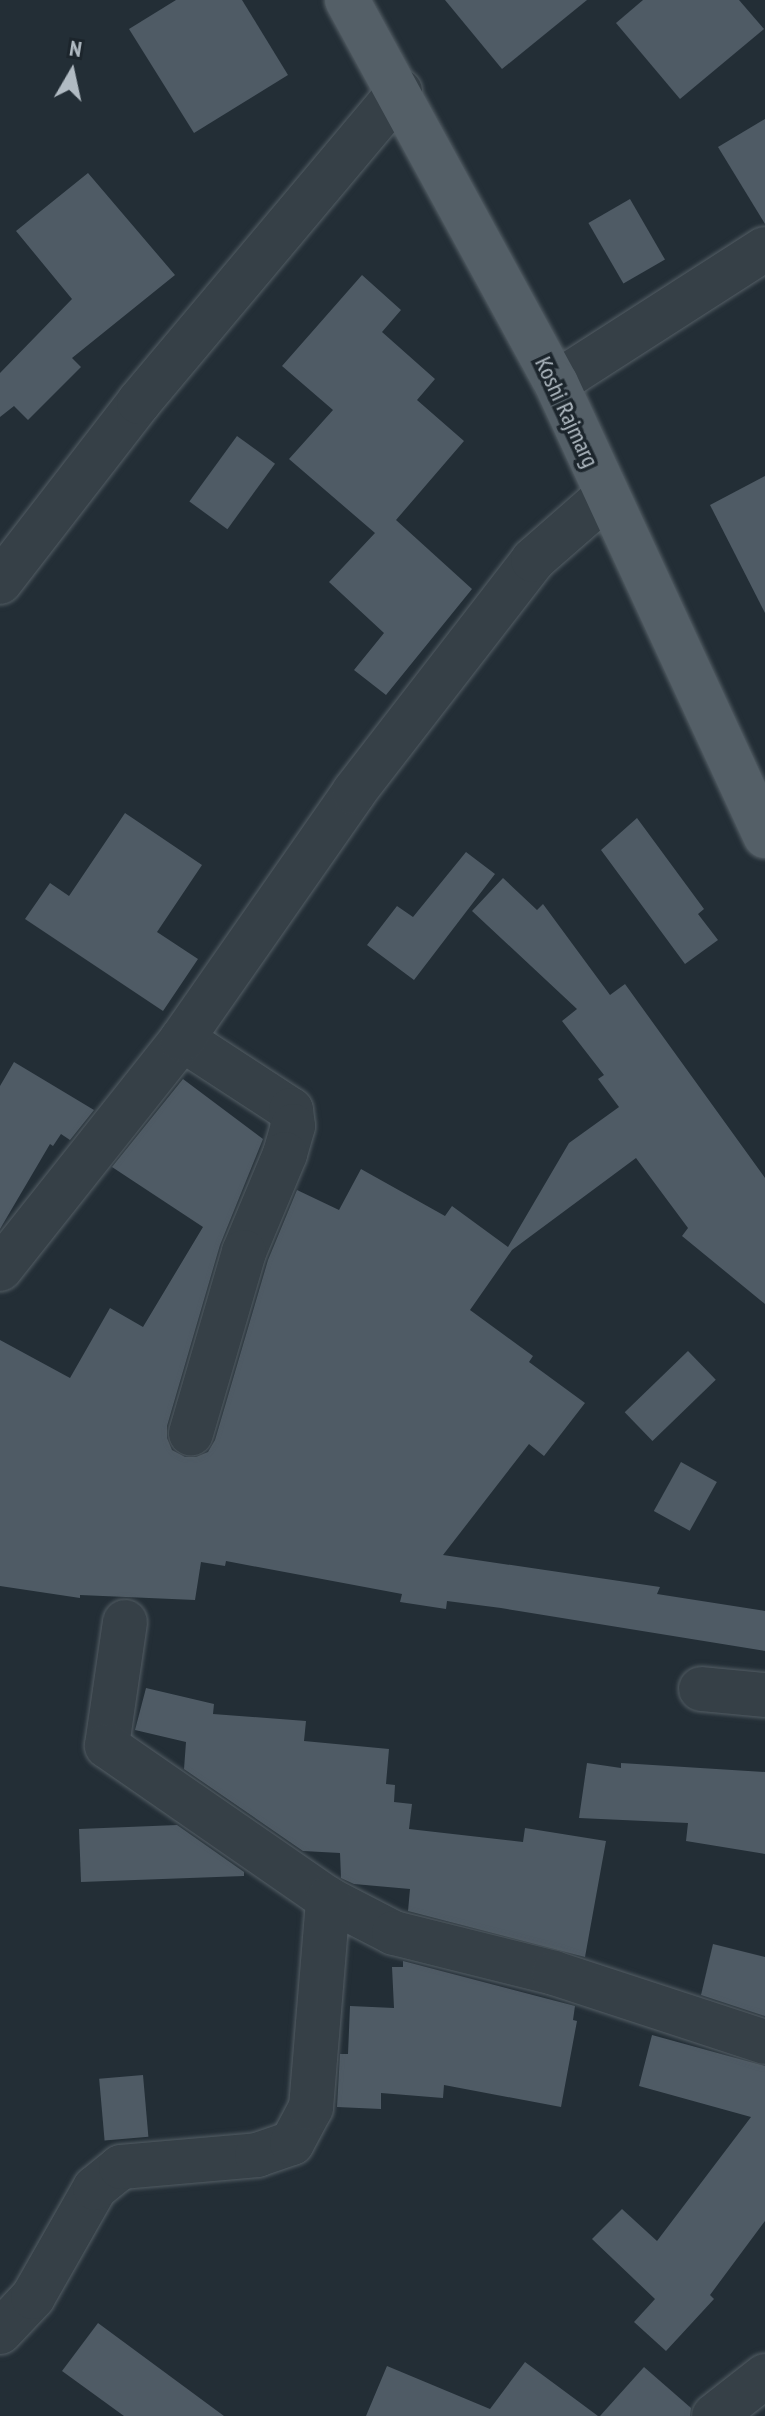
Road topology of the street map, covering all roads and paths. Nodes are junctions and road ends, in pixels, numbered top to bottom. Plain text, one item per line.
1 (347, 0) edge
2 (400, 91) junction
3 (765, 249) edge
4 (556, 383) junction
5 (606, 496) junction
6 (0, 582) edge
7 (765, 836) edge
8 (182, 1039) junction
9 (0, 1269) edge
10 (191, 1433) dead end
11 (125, 1622) dead end
12 (701, 1689) dead end
13 (765, 1695) edge
14 (328, 1899) junction
15 (765, 2042) edge
16 (0, 2332) edge
17 (765, 2376) edge
18 (714, 2416) edge

1 - 2 main road, Koshi Rajmarg
2 - 4 main road, Koshi Rajmarg
2 - 6 street
3 - 4 street
4 - 5 main road, Koshi Rajmarg
5 - 7 main road, Koshi Rajmarg
5 - 8 street
8 - 9 street
8 - 10 street
11 - 14 street
12 - 13 street
14 - 15 street
14 - 16 street
17 - 18 street

